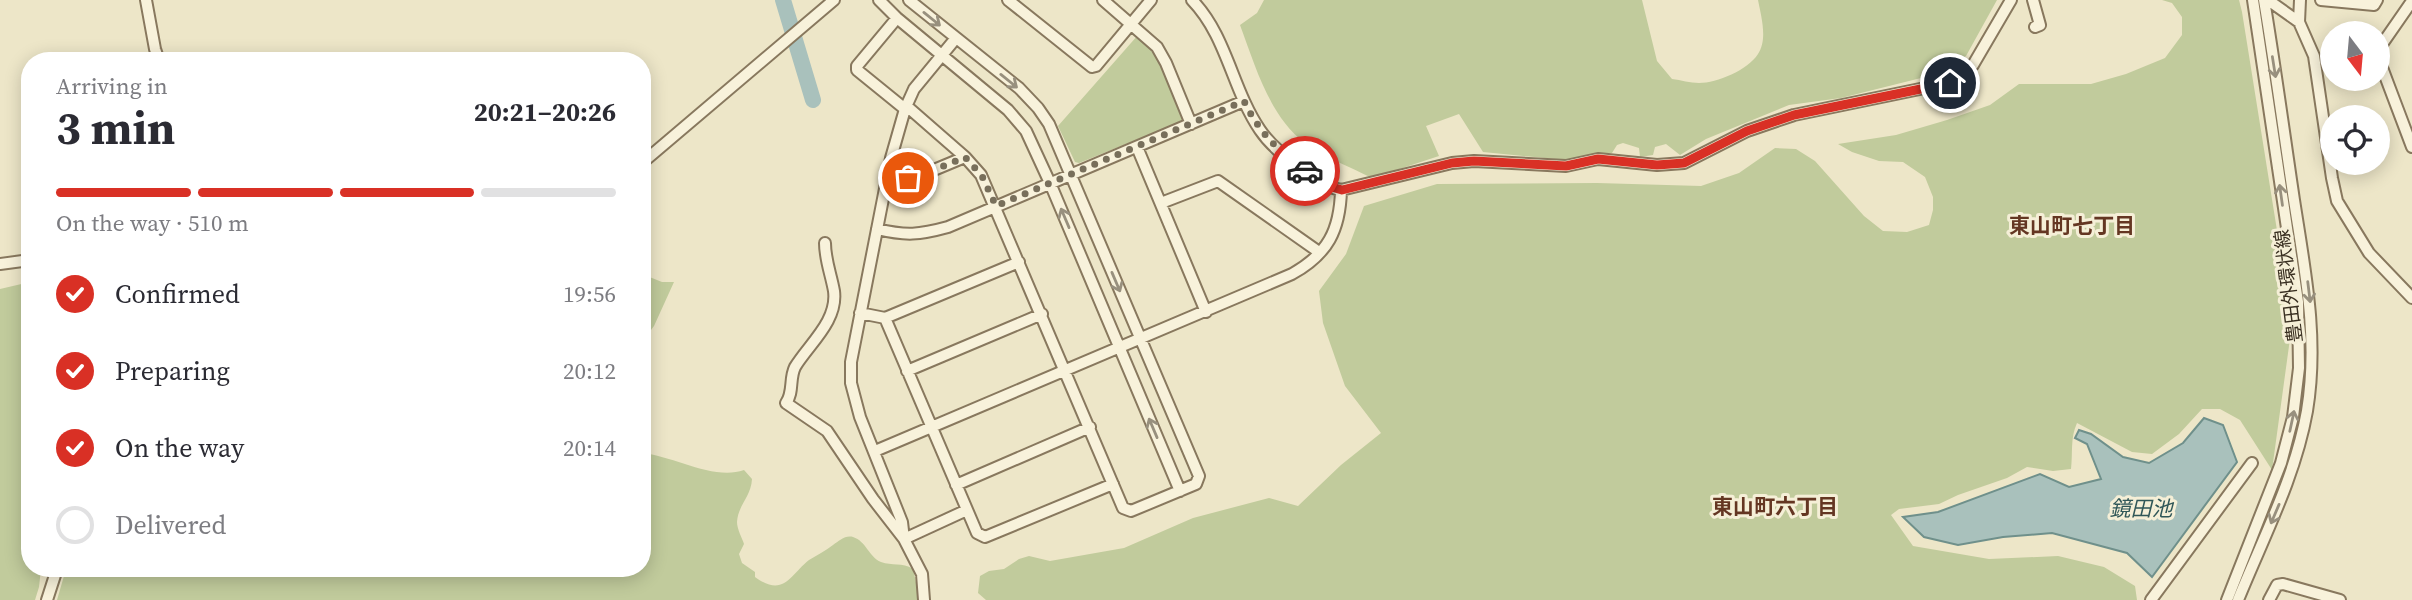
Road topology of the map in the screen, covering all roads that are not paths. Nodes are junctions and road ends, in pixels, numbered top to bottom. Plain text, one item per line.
1 (146, 0) edge
2 (879, 0) edge
3 (909, 0) edge
4 (1008, 0) edge
5 (1103, 0) edge
6 (1151, 0) edge
7 (1192, 0) edge
8 (2011, 0) edge
9 (2033, 0) edge
10 (2253, 0) edge
11 (2266, 0) edge
12 (2300, 0) edge
13 (2321, 0) edge
14 (2377, 0) edge
15 (832, 2) edge
16 (2412, 2) edge
17 (897, 18) junction
18 (2299, 22) junction
19 (1132, 23) junction
20 (2035, 27) dead end
21 (2390, 33) edge
22 (956, 38) junction
23 (157, 52) edge
24 (941, 55) junction
25 (2390, 89) edge
26 (1244, 101) junction
27 (905, 109) junction
28 (1191, 124) junction
29 (1137, 147) junction
30 (2412, 147) edge
31 (651, 155) edge
32 (965, 157) junction
33 (888, 174) junction
34 (1071, 174) junction
35 (1050, 183) junction
36 (1342, 190) junction
37 (1161, 203) junction
38 (996, 206) junction
39 (877, 229) junction
40 (825, 243) dead end
41 (1319, 252) junction
42 (21, 261) edge
43 (1019, 262) junction
44 (0, 264) edge
45 (2412, 298) edge
46 (1206, 312) junction
47 (860, 313) junction
48 (1042, 314) junction
49 (885, 318) junction
50 (1140, 340) junction
51 (1119, 348) junction
52 (1066, 370) junction
53 (907, 371) junction
54 (931, 427) junction
55 (1090, 427) junction
56 (875, 451) junction
57 (2252, 463) dead end
58 (1113, 484) junction
59 (956, 485) junction
60 (1180, 491) junction
61 (967, 510) junction
62 (904, 539) junction
63 (55, 577) edge
64 (47, 600) edge
65 (924, 600) edge
66 (2151, 600) edge
67 (2227, 600) edge
68 (2238, 600) edge
69 (2269, 600) edge
70 (2340, 600) edge

1 - 23 street
2 - 17 street
3 -> 22 street
4 - 19 street
5 - 19 street
6 - 19 street
7 - 26 street
8 - 36 street
9 - 20 street
67 -> 10 street, 豊田外環状線
11 - 18 street
11 -> 68 street, 豊田外環状線
12 - 18 street
13 - 14 street
15 - 31 street
16 - 21 street
17 - 24 street
17 - 27 street
18 - 45 street
19 - 28 street
22 - 24 street
22 -> 34 street
24 - 27 street
24 - 35 street
25 - 30 street
26 - 28 street
26 - 36 street
27 - 32 street
27 - 33 street
28 - 29 street
29 - 34 street
29 - 37 street
32 - 33 street
32 - 38 street
33 - 39 street
34 - 35 street
34 -> 50 street
35 - 38 street
51 -> 35 street
36 - 41 street
37 - 41 street
37 - 46 street
38 - 39 street
38 - 43 street
39 - 47 street
40 - 62 street
41 - 46 street
42 - 44 street
43 - 48 street
43 - 49 street
46 - 50 street
47 - 49 street
47 - 56 street
48 - 52 street
48 - 53 street
49 - 53 street
50 - 51 street
50 - 60 street
51 - 52 street
60 -> 51 street
52 - 54 street
52 - 55 street
53 - 54 street
54 - 56 street
54 - 59 street
55 - 58 street
55 - 59 street
56 - 62 street
57 - 66 street
58 - 60 street
58 - 61 street
59 - 61 street
61 - 62 street
62 - 65 street
63 - 64 street
69 - 70 street

